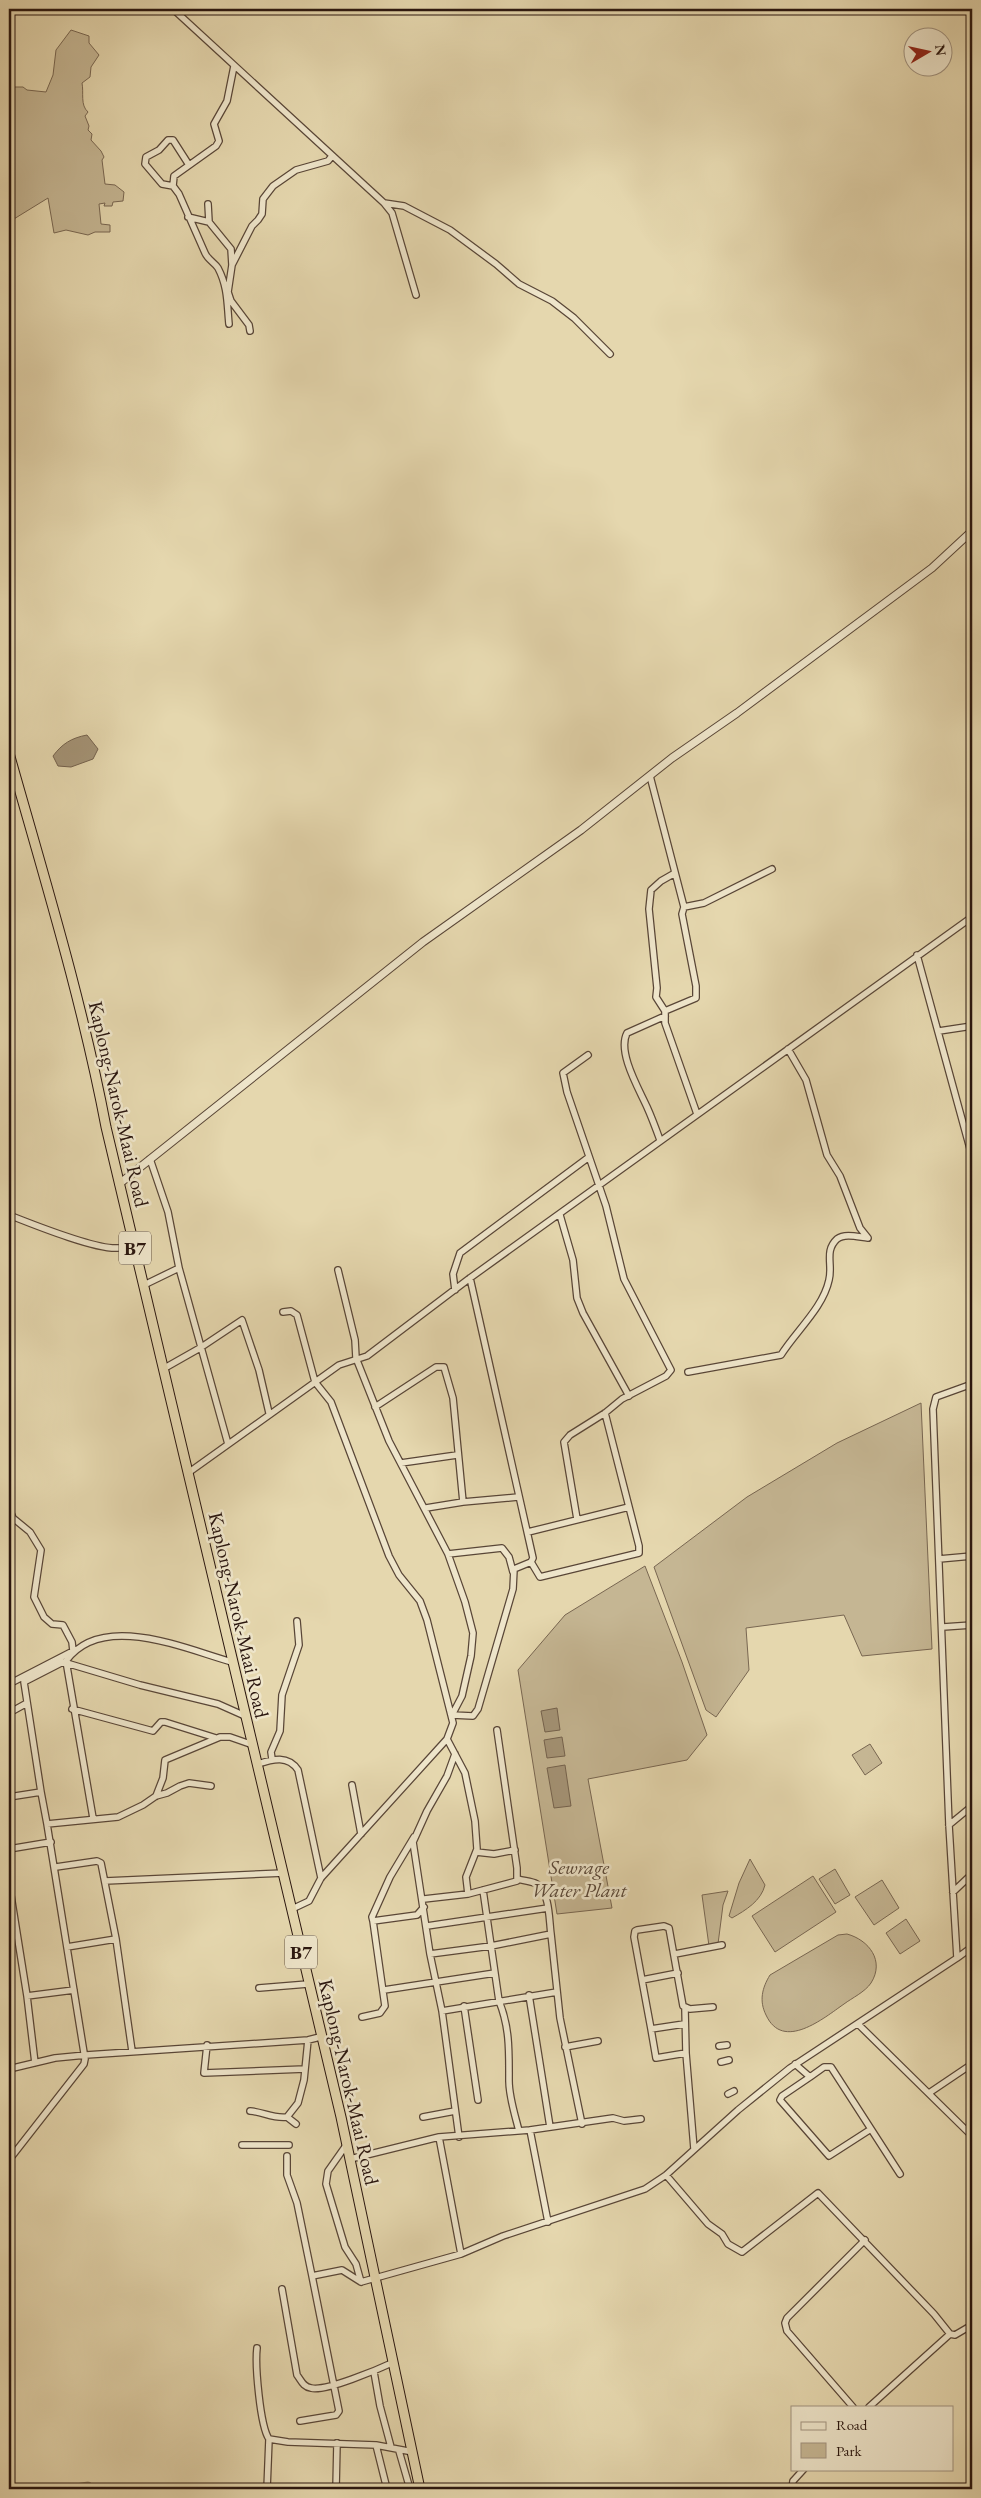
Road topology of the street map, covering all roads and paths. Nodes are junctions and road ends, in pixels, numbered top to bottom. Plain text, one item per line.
1 (173, 9) edge
2 (234, 66) junction
3 (332, 156) junction
4 (189, 166) junction
5 (173, 186) junction
6 (384, 203) junction
7 (208, 204) dead end
8 (188, 217) junction
9 (210, 222) junction
10 (232, 265) junction
11 (228, 292) junction
12 (416, 294) dead end
13 (229, 324) dead end
14 (250, 331) dead end
15 (610, 354) dead end
16 (972, 531) edge
17 (9, 753) edge
18 (650, 776) junction
19 (772, 868) dead end
20 (676, 873) junction
21 (684, 907) junction
22 (972, 917) edge
23 (918, 955) junction
24 (665, 1013) junction
25 (972, 1026) edge
26 (939, 1030) junction
27 (788, 1049) junction
28 (588, 1055) dead end
29 (697, 1114) junction
30 (660, 1140) junction
31 (972, 1156) edge
32 (589, 1157) junction
33 (150, 1159) junction
34 (119, 1184) junction
35 (600, 1184) junction
36 (560, 1215) junction
37 (9, 1216) edge
38 (134, 1244) junction
39 (179, 1268) junction
40 (338, 1270) dead end
41 (470, 1278) junction
42 (144, 1285) junction
43 (455, 1290) junction
44 (284, 1312) dead end
45 (200, 1348) junction
46 (356, 1358) junction
47 (163, 1369) junction
48 (688, 1372) dead end
49 (315, 1382) junction
50 (972, 1384) edge
51 (630, 1396) junction
52 (375, 1407) junction
53 (269, 1413) junction
54 (605, 1413) junction
55 (228, 1444) junction
56 (457, 1455) junction
57 (401, 1463) junction
58 (188, 1474) junction
59 (518, 1497) junction
60 (463, 1502) junction
61 (629, 1506) junction
62 (9, 1508) edge
63 (426, 1508) junction
64 (578, 1519) junction
65 (528, 1532) junction
66 (448, 1554) junction
67 (972, 1556) edge
68 (939, 1559) junction
69 (531, 1562) junction
70 (513, 1572) junction
71 (297, 1621) dead end
72 (972, 1625) edge
73 (943, 1626) junction
74 (73, 1651) junction
75 (66, 1661) junction
76 (232, 1662) junction
77 (9, 1684) edge
78 (27, 1703) junction
79 (72, 1709) junction
80 (9, 1713) edge
81 (452, 1715) junction
82 (245, 1716) junction
83 (497, 1730) dead end
84 (216, 1738) junction
85 (446, 1739) junction
86 (253, 1745) junction
87 (455, 1754) junction
88 (272, 1759) junction
89 (258, 1764) junction
90 (352, 1785) dead end
91 (211, 1786) dead end
92 (41, 1792) junction
93 (156, 1796) junction
94 (9, 1797) edge
95 (972, 1806) edge
96 (93, 1818) junction
97 (48, 1824) junction
98 (949, 1825) junction
99 (361, 1834) junction
100 (415, 1835) junction
101 (51, 1842) junction
102 (9, 1849) edge
103 (515, 1850) junction
104 (476, 1852) junction
105 (56, 1867) junction
106 (284, 1874) junction
107 (972, 1874) edge
108 (321, 1878) junction
109 (518, 1879) junction
110 (105, 1881) junction
111 (9, 1883) edge
112 (483, 1890) junction
113 (953, 1892) junction
114 (468, 1894) junction
115 (424, 1899) junction
116 (424, 1907) junction
117 (548, 1908) junction
118 (292, 1909) junction
119 (487, 1918) junction
120 (373, 1921) junction
121 (427, 1926) junction
122 (551, 1934) junction
123 (116, 1939) junction
124 (722, 1945) dead end
125 (491, 1946) junction
126 (67, 1947) junction
127 (972, 1947) edge
128 (430, 1954) junction
129 (675, 1954) junction
130 (957, 1958) junction
131 (495, 1972) junction
132 (678, 1973) junction
133 (642, 1980) junction
134 (435, 1983) junction
135 (308, 1984) junction
136 (259, 1988) dead end
137 (74, 1990) junction
138 (384, 1990) junction
139 (557, 1992) junction
140 (529, 1995) junction
141 (27, 1996) junction
142 (500, 2001) junction
143 (464, 2006) junction
144 (713, 2007) dead end
145 (685, 2009) junction
146 (442, 2011) junction
147 (362, 2016) dead end
148 (684, 2024) junction
149 (858, 2024) junction
150 (651, 2029) junction
151 (320, 2037) junction
152 (308, 2040) junction
153 (598, 2040) dead end
154 (207, 2045) junction
155 (728, 2045) dead end
156 (719, 2046) dead end
157 (565, 2047) junction
158 (132, 2051) junction
159 (686, 2053) junction
160 (86, 2055) junction
161 (729, 2060) dead end
162 (721, 2062) dead end
163 (35, 2063) junction
164 (795, 2064) junction
165 (972, 2064) edge
166 (305, 2068) junction
167 (9, 2069) edge
168 (810, 2077) junction
169 (930, 2093) junction
170 (478, 2100) dead end
171 (250, 2111) dead end
172 (455, 2112) junction
173 (286, 2117) junction
174 (423, 2117) dead end
175 (641, 2119) dead end
176 (296, 2124) dead end
177 (582, 2124) junction
178 (550, 2127) junction
179 (871, 2128) junction
180 (530, 2130) junction
181 (519, 2131) junction
182 (972, 2136) edge
183 (439, 2137) junction
184 (459, 2137) junction
185 (347, 2144) junction
186 (242, 2145) dead end
187 (288, 2145) dead end
188 (694, 2149) junction
189 (287, 2156) dead end
190 (350, 2159) junction
191 (9, 2160) edge
192 (900, 2174) dead end
193 (666, 2175) junction
194 (548, 2222) junction
195 (865, 2240) junction
196 (461, 2254) junction
197 (312, 2276) junction
198 (375, 2277) junction
199 (361, 2282) junction
200 (282, 2289) dead end
201 (972, 2325) edge
202 (950, 2334) junction
203 (257, 2348) dead end
204 (394, 2362) junction
205 (374, 2372) junction
206 (333, 2384) junction
207 (852, 2406) edge
208 (870, 2406) edge
209 (300, 2421) dead end
210 (268, 2439) junction
211 (337, 2443) junction
212 (376, 2445) junction
213 (391, 2447) junction
214 (399, 2451) junction
215 (413, 2452) junction
216 (803, 2470) edge
217 (267, 2489) edge
218 (336, 2489) edge
219 (387, 2489) edge
220 (410, 2489) edge
221 (420, 2489) edge
222 (792, 2489) edge

1 - 2 street
2 - 3 street
2 - 4 street
3 - 6 street
3 - 10 street
4 - 5 street
4 - 5 street
5 - 8 street
6 - 12 street
6 - 15 street
7 - 9 street
8 - 9 street
8 - 11 street
9 - 10 street
10 - 11 street
11 - 13 street
11 - 14 street
16 - 18 street
17 - 34 highway, Kaplong-Narok-Maai Road / B7
18 - 20 street
18 - 33 street
19 - 21 street
20 - 21 street
20 - 24 street
21 - 24 street
22 - 23 street
23 - 26 street
23 - 27 street
24 - 29 street
24 - 30 street
25 - 26 street
26 - 31 street
27 - 29 street
27 - 48 street
28 - 32 street
29 - 30 street
30 - 35 street
32 - 35 street
32 - 43 street
33 - 34 street
33 - 39 street
34 - 38 highway, Kaplong-Narok-Maai Road / B7
35 - 36 street
35 - 51 street
36 - 41 street
36 - 51 street
37 - 38 street
38 - 42 highway, Kaplong-Narok-Maai Road / B7
39 - 42 street
39 - 45 street
40 - 46 street
41 - 43 street
41 - 59 street
42 - 47 highway, Kaplong-Narok-Maai Road / B7
43 - 46 street
44 - 49 street
45 - 47 street
45 - 53 street
45 - 55 street
46 - 49 street
46 - 52 street
47 - 58 highway, Kaplong-Narok-Maai Road / B7
49 - 53 street
49 - 81 street
50 - 68 street
51 - 54 street
52 - 56 street
52 - 57 street
53 - 55 street
54 - 61 street
54 - 64 street
55 - 58 street
56 - 57 street
56 - 60 street
57 - 63 street
58 - 76 highway, Kaplong-Narok-Maai Road / B7
59 - 60 street
59 - 65 street
60 - 63 street
61 - 64 street
61 - 69 street
62 - 74 street
63 - 66 street
64 - 65 street
65 - 69 street
66 - 70 street
66 - 81 street
67 - 68 street
68 - 73 street
69 - 70 street
70 - 81 street
71 - 88 street
72 - 73 street
73 - 98 street
74 - 75 street
74 - 76 street
74 - 77 street
75 - 78 street
75 - 79 street
75 - 82 street
76 - 82 highway, Kaplong-Narok-Maai Road / B7
78 - 80 street
78 - 92 street
79 - 84 street
79 - 96 street
81 - 85 street
82 - 86 highway, Kaplong-Narok-Maai Road / B7
83 - 103 street
84 - 86 street
84 - 93 street
85 - 87 street
85 - 99 street
86 - 89 highway, Kaplong-Narok-Maai Road / B7
87 - 100 street
87 - 104 street
88 - 89 street
88 - 108 street
89 - 106 highway, Kaplong-Narok-Maai Road / B7
90 - 99 street
91 - 93 street
92 - 94 street
92 - 97 street
93 - 96 street
95 - 98 street
96 - 97 street
97 - 101 street
98 - 113 street
99 - 108 street
100 - 115 street
100 - 120 street
101 - 102 street
101 - 105 street
103 - 104 street
103 - 109 street
104 - 114 street
105 - 110 street
105 - 126 street
106 - 110 street
106 - 118 highway, Kaplong-Narok-Maai Road / B7
107 - 113 street
108 - 118 street
109 - 112 street
109 - 117 street
110 - 123 street
111 - 141 street
112 - 114 street
112 - 119 street
113 - 130 street
114 - 115 street
115 - 116 street
116 - 120 street
116 - 121 street
117 - 119 street
117 - 122 street
118 - 135 highway, Kaplong-Narok-Maai Road / B7
119 - 121 street
119 - 125 street
120 - 138 street
121 - 128 street
122 - 125 street
122 - 139 street
123 - 126 street
123 - 158 street
124 - 129 street
125 - 128 street
125 - 131 street
126 - 137 street
127 - 130 street
128 - 134 street
129 - 132 street
129 - 133 street
130 - 149 street
131 - 134 street
131 - 142 street
132 - 133 street
132 - 145 street
133 - 150 street
134 - 138 street
134 - 146 street
135 - 136 street
135 - 151 highway, Kaplong-Narok-Maai Road / B7
137 - 141 street
137 - 160 street
138 - 147 street
139 - 140 street
139 - 157 street
140 - 142 street
140 - 178 street
141 - 163 street
142 - 143 street
142 - 181 street
143 - 146 street
143 - 170 street
144 - 145 street
145 - 148 street
146 - 172 street
148 - 150 street
148 - 159 street
149 - 164 street
149 - 169 street
150 - 159 street
151 - 152 street
151 - 185 highway, Kaplong-Narok-Maai Road / B7
152 - 154 street
152 - 166 street
153 - 157 street
154 - 158 street
154 - 166 street
155 - 156 street
157 - 177 street
158 - 160 street
159 - 188 street
160 - 163 street
160 - 191 street
161 - 162 street
163 - 167 street
164 - 168 street
164 - 188 street
165 - 169 street
166 - 173 street
168 - 179 street
168 - 179 street
169 - 182 street
171 - 173 street
172 - 174 street
172 - 184 street
173 - 176 street
175 - 177 street
177 - 178 street
178 - 180 street
179 - 192 street
180 - 181 street
180 - 194 street
181 - 184 street
183 - 184 street
183 - 190 street
183 - 196 street
185 - 190 highway, Kaplong-Narok-Maai Road / B7
185 - 199 street
186 - 187 street
188 - 193 street
189 - 197 street
190 - 198 highway, Kaplong-Narok-Maai Road / B7
193 - 194 street
193 - 195 street
194 - 196 street
195 - 202 street
195 - 207 street
196 - 198 street
197 - 199 street
197 - 206 street
198 - 199 street
198 - 204 highway, Kaplong-Narok-Maai Road / B7
200 - 206 street
201 - 202 street
202 - 208 street
203 - 210 street
204 - 205 street
204 - 215 highway, Kaplong-Narok-Maai Road / B7
205 - 206 street
205 - 213 street
206 - 209 street
210 - 211 street
210 - 217 street
211 - 212 street
211 - 218 street
212 - 213 street
212 - 219 street
213 - 214 street
214 - 215 street
214 - 220 street
215 - 221 highway, Kaplong-Narok-Maai Road / B7
216 - 222 street
219 - 220 street

